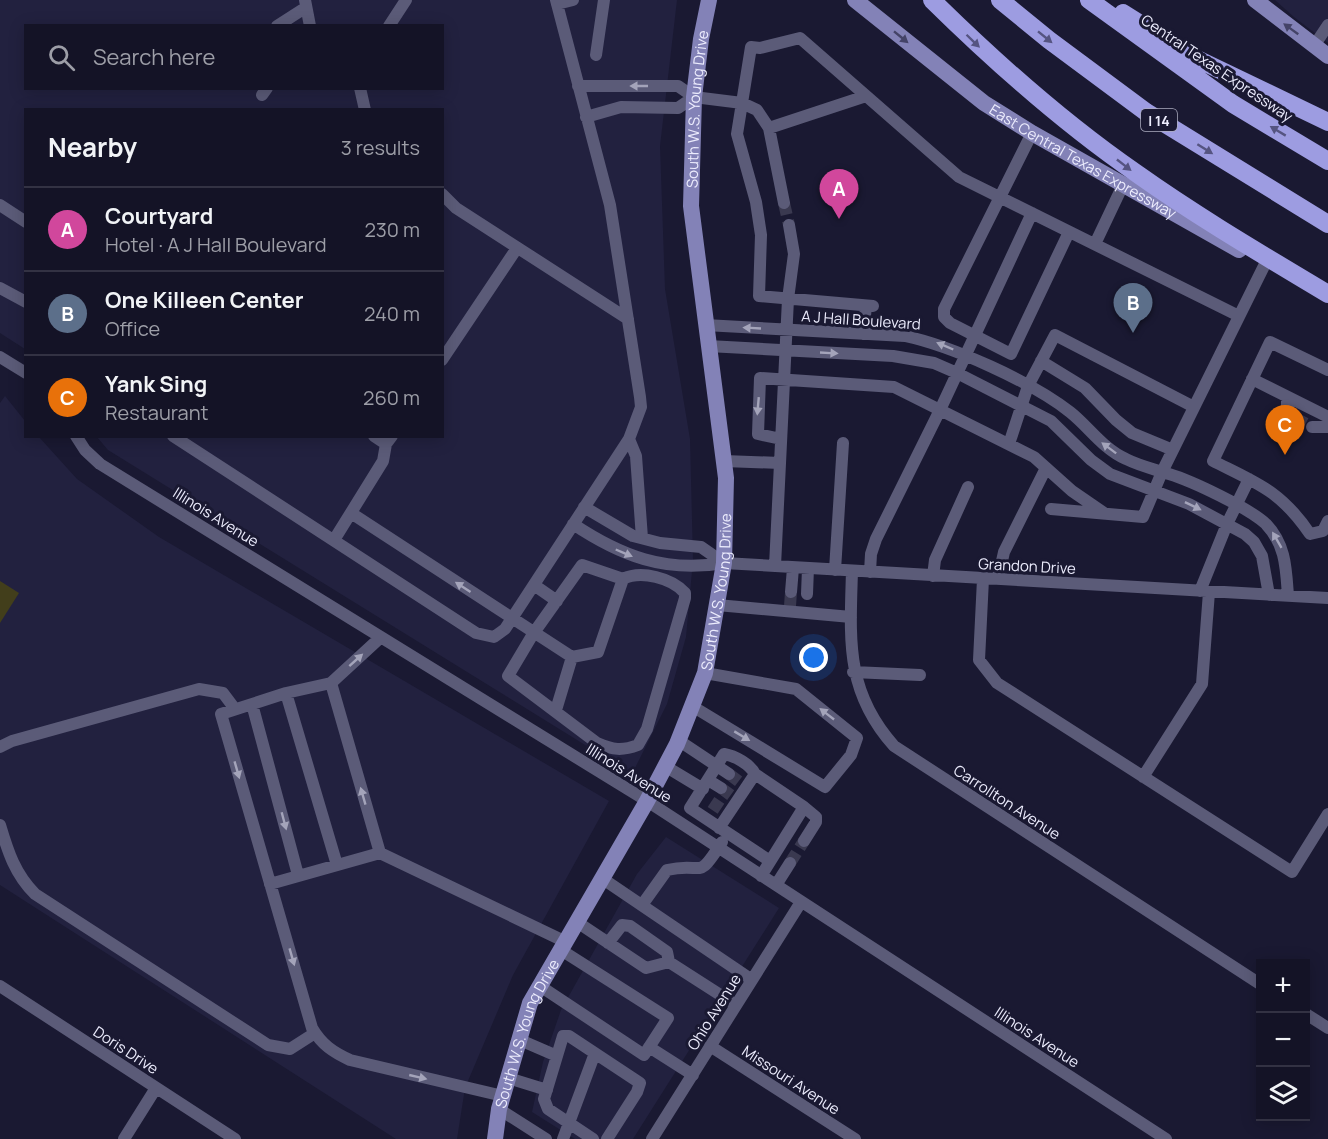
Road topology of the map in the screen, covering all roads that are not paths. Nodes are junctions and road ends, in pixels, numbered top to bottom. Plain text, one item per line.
1 (406, 0) edge
2 (573, 0) edge
3 (604, 0) edge
4 (709, 0) edge
5 (855, 0) edge
6 (932, 0) edge
7 (1000, 0) edge
8 (1089, 0) edge
9 (1102, 0) edge
10 (1255, 0) edge
11 (557, 2) edge
12 (305, 4) edge
13 (279, 24) edge
14 (310, 24) edge
15 (390, 24) edge
16 (1328, 25) edge
17 (1314, 46) junction
18 (596, 55) dead end
19 (1328, 56) edge
20 (578, 86) junction
21 (360, 90) edge
22 (866, 96) junction
23 (694, 97) junction
24 (742, 103) junction
25 (365, 108) edge
26 (586, 117) junction
27 (1328, 122) edge
28 (769, 128) junction
29 (1032, 133) junction
30 (1328, 161) edge
31 (1124, 185) junction
32 (444, 196) edge
33 (999, 197) junction
34 (784, 203) tunnel mouth
35 (0, 205) edge
36 (1032, 213) junction
37 (24, 221) edge
38 (1328, 224) edge
39 (789, 225) tunnel mouth
40 (1069, 232) junction
41 (1095, 244) junction
42 (517, 248) junction
43 (1265, 264) junction
44 (0, 288) edge
45 (1328, 294) edge
46 (788, 299) junction
47 (24, 301) edge
48 (1328, 301) edge
49 (1239, 316) junction
50 (628, 319) junction
51 (705, 325) junction
52 (787, 330) junction
53 (863, 334) junction
54 (975, 336) junction
55 (708, 346) junction
56 (786, 351) junction
57 (966, 355) junction
58 (0, 357) edge
59 (444, 357) edge
60 (1041, 361) junction
61 (1328, 370) edge
62 (24, 372) edge
63 (957, 373) junction
64 (1252, 379) junction
65 (784, 380) junction
66 (1028, 387) junction
67 (1287, 397) junction
68 (1023, 407) junction
69 (1194, 407) junction
70 (940, 410) junction
71 (1328, 417) edge
72 (1295, 418) tunnel mouth
73 (1312, 427) tunnel mouth
74 (1328, 427) edge
75 (77, 438) edge
76 (176, 438) edge
77 (629, 439) junction
78 (781, 439) junction
79 (389, 440) edge
80 (843, 443) dead end
81 (1009, 444) junction
82 (1173, 450) junction
83 (724, 461) junction
84 (780, 463) junction
85 (1046, 468) junction
86 (1162, 472) junction
87 (1249, 479) junction
88 (968, 486) dead end
89 (1156, 490) junction
90 (1236, 505) junction
91 (584, 507) junction
92 (1051, 508) dead end
93 (351, 513) junction
94 (1104, 513) junction
95 (1328, 521) edge
96 (573, 524) junction
97 (1227, 524) junction
98 (642, 538) junction
99 (334, 540) junction
100 (724, 563) junction
101 (775, 566) junction
102 (793, 568) junction
103 (808, 568) junction
104 (835, 570) junction
105 (852, 571) junction
106 (870, 572) junction
107 (933, 576) junction
108 (623, 579) junction
109 (982, 579) junction
110 (998, 579) junction
111 (534, 585) junction
112 (1205, 591) junction
113 (791, 592) tunnel mouth
114 (807, 594) tunnel mouth
115 (1269, 595) junction
116 (1288, 596) junction
117 (1328, 598) edge
118 (557, 601) junction
119 (717, 605) junction
120 (851, 617) junction
121 (512, 619) junction
122 (534, 633) junction
123 (381, 638) junction
124 (572, 657) junction
125 (853, 672) junction
126 (705, 673) junction
127 (920, 675) dead end
128 (331, 683) junction
129 (286, 693) junction
130 (252, 704) junction
131 (692, 706) junction
132 (235, 709) junction
133 (556, 710) junction
134 (678, 740) junction
135 (0, 747) edge
136 (665, 766) junction
137 (717, 766) junction
138 (729, 774) tunnel mouth
139 (755, 774) junction
140 (1143, 777) junction
141 (703, 788) junction
142 (721, 788) tunnel mouth
143 (647, 801) junction
144 (711, 802) tunnel mouth
145 (804, 807) junction
146 (1328, 814) edge
147 (0, 825) edge
148 (724, 830) junction
149 (804, 842) tunnel mouth
150 (719, 848) junction
151 (380, 853) junction
152 (770, 861) junction
153 (790, 863) tunnel mouth
154 (337, 865) junction
155 (298, 875) junction
156 (761, 876) junction
157 (603, 879) junction
158 (270, 884) junction
159 (776, 885) junction
160 (801, 902) junction
161 (642, 905) junction
162 (577, 922) junction
163 (608, 943) junction
164 (563, 946) junction
165 (669, 962) junction
166 (752, 980) junction
167 (1256, 981) edge
168 (0, 986) edge
169 (540, 986) junction
170 (736, 1005) junction
171 (1310, 1017) edge
172 (1328, 1028) edge
173 (315, 1033) junction
174 (519, 1040) junction
175 (710, 1046) junction
176 (649, 1047) junction
177 (595, 1053) junction
178 (557, 1056) junction
179 (693, 1075) junction
180 (508, 1078) junction
181 (156, 1088) junction
182 (547, 1090) junction
183 (501, 1103) junction
184 (569, 1123) junction
185 (124, 1139) edge
186 (235, 1139) edge
187 (495, 1139) edge
188 (546, 1139) edge
189 (563, 1139) edge
190 (593, 1139) edge
191 (607, 1139) edge
192 (652, 1139) edge
193 (855, 1139) edge
194 (1166, 1139) edge

1 - 15 street
2 - 11 street
3 - 18 street
4 - 23 main road, South W.S. Young Drive
5 -> 29 main road, East Central Texas Expressway
6 -> 45 highway
7 -> 38 highway, I 14
30 -> 8 highway, Central Texas Expressway
9 - 27 highway
17 -> 10 main road
11 - 20 street
12 - 13 street
12 - 14 street
16 - 17 street
17 - 19 main road
23 -> 20 street
20 - 26 street
21 - 25 street
22 - 24 street
22 - 28 street
22 - 33 street
23 - 24 street
23 - 26 street
23 - 51 main road, South W.S. Young Drive
24 - 28 street
24 - 46 street
26 - 50 street
28 - 34 street
29 - 31 main road, East Central Texas Expressway
29 - 33 street
31 - 41 street
31 - 43 main road, East Central Texas Expressway
32 - 42 street
33 - 36 street
33 - 54 street
35 - 37 street
36 - 40 street
36 - 54 street
39 - 46 street
40 - 41 street
40 - 54 street
41 - 49 street
42 - 50 street
42 - 59 street
43 - 48 main road, East Central Texas Expressway
43 - 49 street
44 - 47 street
46 - 52 street
46 - 53 street
49 - 69 street
50 - 77 street
52 -> 51 street, A J Hall Boulevard
51 - 55 main road, South W.S. Young Drive
52 - 53 street, A J Hall Boulevard
52 - 56 street, A J Hall Boulevard
57 -> 53 street, A J Hall Boulevard
54 - 57 street
55 - 56 street
55 - 83 main road, South W.S. Young Drive
56 -> 63 street
56 - 65 street, A J Hall Boulevard
57 - 63 street
57 - 66 street, A J Hall Boulevard
58 - 62 street
60 - 66 street
60 - 69 street
60 - 82 street
61 - 64 street
63 - 68 street
63 - 70 street
64 - 67 street
64 - 87 street
65 - 70 street
65 - 78 street, A J Hall Boulevard
65 -> 78 street
66 - 68 street
86 -> 66 street, A J Hall Boulevard
67 - 71 street
67 - 72 street
68 - 81 street
68 - 89 street
69 - 82 street
70 - 81 street
70 - 106 street
73 - 74 street
75 - 123 street, Illinois Avenue
76 - 99 street
77 - 91 street
77 - 98 street
78 - 84 street, A J Hall Boulevard
79 - 93 street
80 - 104 street
81 - 85 street
82 - 86 street
83 - 84 street
83 - 100 main road, South W.S. Young Drive
84 - 101 street, A J Hall Boulevard
85 - 94 street
85 - 110 street
86 - 89 street
86 - 90 street, A J Hall Boulevard
87 - 90 street
87 - 95 street
88 - 107 street
89 - 94 street
89 -> 97 street
90 - 97 street
116 -> 90 street, A J Hall Boulevard
91 - 96 street
91 - 98 street
92 - 94 street
93 - 99 street
121 -> 93 street
96 -> 100 street, Grandon Drive
96 - 111 street
97 - 112 street
97 - 115 street
98 - 100 street
99 - 121 street
100 - 101 street, Grandon Drive
100 - 119 main road, South W.S. Young Drive
101 - 102 street, Grandon Drive
102 - 103 street, Grandon Drive
102 - 113 street
103 - 104 street, Grandon Drive
103 - 114 street
104 - 105 street, Grandon Drive
105 - 106 street, Grandon Drive
105 - 120 street, Carrollton Avenue
106 - 107 street, Grandon Drive
107 - 109 street, Grandon Drive
108 - 118 street
108 - 124 street
108 - 133 street
109 - 110 street, Grandon Drive
109 - 140 street
110 - 112 street, Grandon Drive
111 - 118 street
111 - 121 street
112 - 115 street, Grandon Drive
112 - 140 street
115 - 116 street, Grandon Drive
116 - 117 street, Grandon Drive
118 - 122 street
119 - 120 street
119 - 126 main road, South W.S. Young Drive
120 - 125 street, Carrollton Avenue
121 - 122 street
122 - 124 street
122 - 133 street
128 -> 123 street
123 - 143 street, Illinois Avenue
124 - 133 street
125 - 127 street
125 - 167 street, Carrollton Avenue
126 - 131 main road, South W.S. Young Drive
131 -> 126 street
128 - 129 street
151 -> 128 street
129 - 130 street
129 - 154 street
130 - 132 street
130 -> 155 street
131 - 134 main road, South W.S. Young Drive
132 - 135 street
132 -> 158 street
134 - 136 main road, South W.S. Young Drive
134 - 137 street
136 - 141 street
136 - 143 main road, South W.S. Young Drive
137 - 138 street
137 - 139 street
137 - 141 street
139 - 145 street
139 - 148 street
140 - 146 street
141 - 142 street
141 - 144 street
141 - 148 street
143 - 150 street, Illinois Avenue
143 - 157 main road, South W.S. Young Drive
145 - 149 street
145 - 152 street
147 - 173 street
148 - 150 street
148 - 152 street
150 - 156 street, Illinois Avenue
150 - 161 street
151 - 154 street
151 - 164 street
152 - 156 street
153 - 159 street
154 - 155 street
155 - 158 street
156 - 159 street, Illinois Avenue
157 - 161 street
157 - 162 main road, South W.S. Young Drive
158 -> 173 street
159 - 160 street, Illinois Avenue
160 - 166 street, Ohio Avenue
160 - 194 street, Illinois Avenue
161 - 166 street
162 - 163 street
162 - 164 main road, South W.S. Young Drive
163 - 165 street
163 - 165 street
164 - 169 main road, South W.S. Young Drive
164 - 176 street
165 - 170 street
166 - 170 street, Ohio Avenue
168 - 181 street, Doris Drive
169 - 174 main road, South W.S. Young Drive
169 - 176 street
170 - 175 street, Ohio Avenue
171 - 172 street
173 -> 183 street
174 - 178 street
174 - 180 main road, South W.S. Young Drive
175 - 179 street, Ohio Avenue
175 - 193 street, Missouri Avenue
176 - 179 street
177 - 178 street
177 - 184 street
177 - 191 street
178 - 182 street
179 - 192 street, Ohio Avenue
180 - 182 street
180 - 183 main road, South W.S. Young Drive
181 - 185 street
181 - 186 street, Doris Drive
182 - 184 street
183 - 187 main road, South W.S. Young Drive
183 - 188 street
184 - 189 street
184 - 190 street

